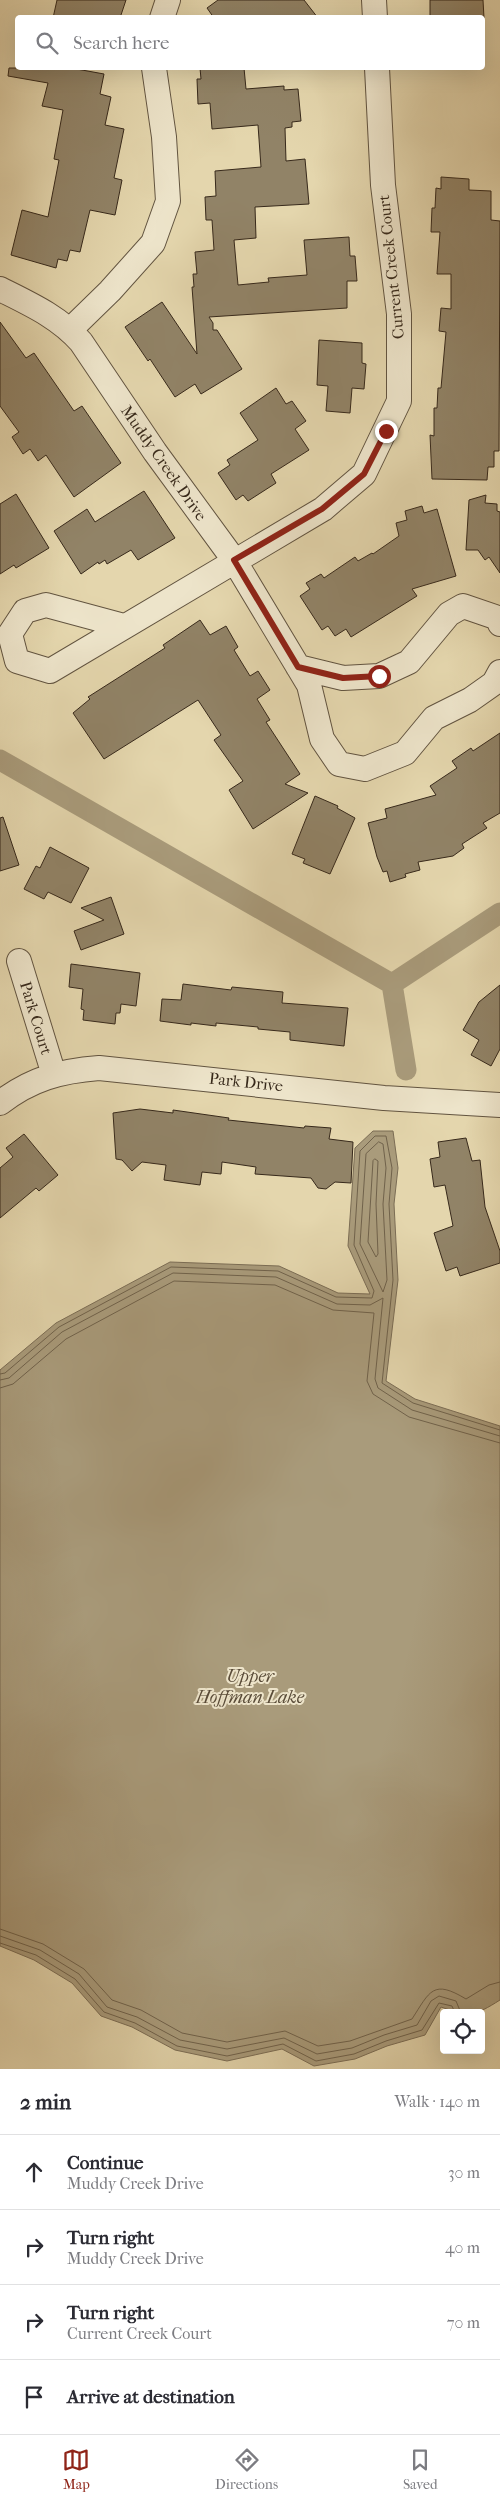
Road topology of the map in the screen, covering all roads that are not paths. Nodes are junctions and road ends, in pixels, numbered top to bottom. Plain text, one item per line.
1 (168, 0) edge
2 (374, 0) edge
3 (163, 15) edge
4 (375, 15) edge
5 (154, 70) edge
6 (377, 70) edge
7 (0, 289) edge
8 (70, 330) junction
9 (234, 560) junction
10 (500, 624) edge
11 (124, 626) dead end
12 (298, 667) junction
13 (500, 672) edge
14 (19, 961) dead end
15 (54, 1075) junction
16 (0, 1103) edge
17 (500, 1105) edge

1 - 3 street
2 - 4 street
5 - 8 street
6 - 9 street, Current Creek Court
7 - 8 street, Muddy Creek Drive
8 - 9 street, Muddy Creek Drive
9 - 11 street, Current Creek Court
9 - 12 street, Muddy Creek Drive
10 - 12 street
12 - 13 street, Muddy Creek Drive
14 - 15 street, Park Court
15 - 16 street, Park Drive
15 - 17 street, Park Drive

